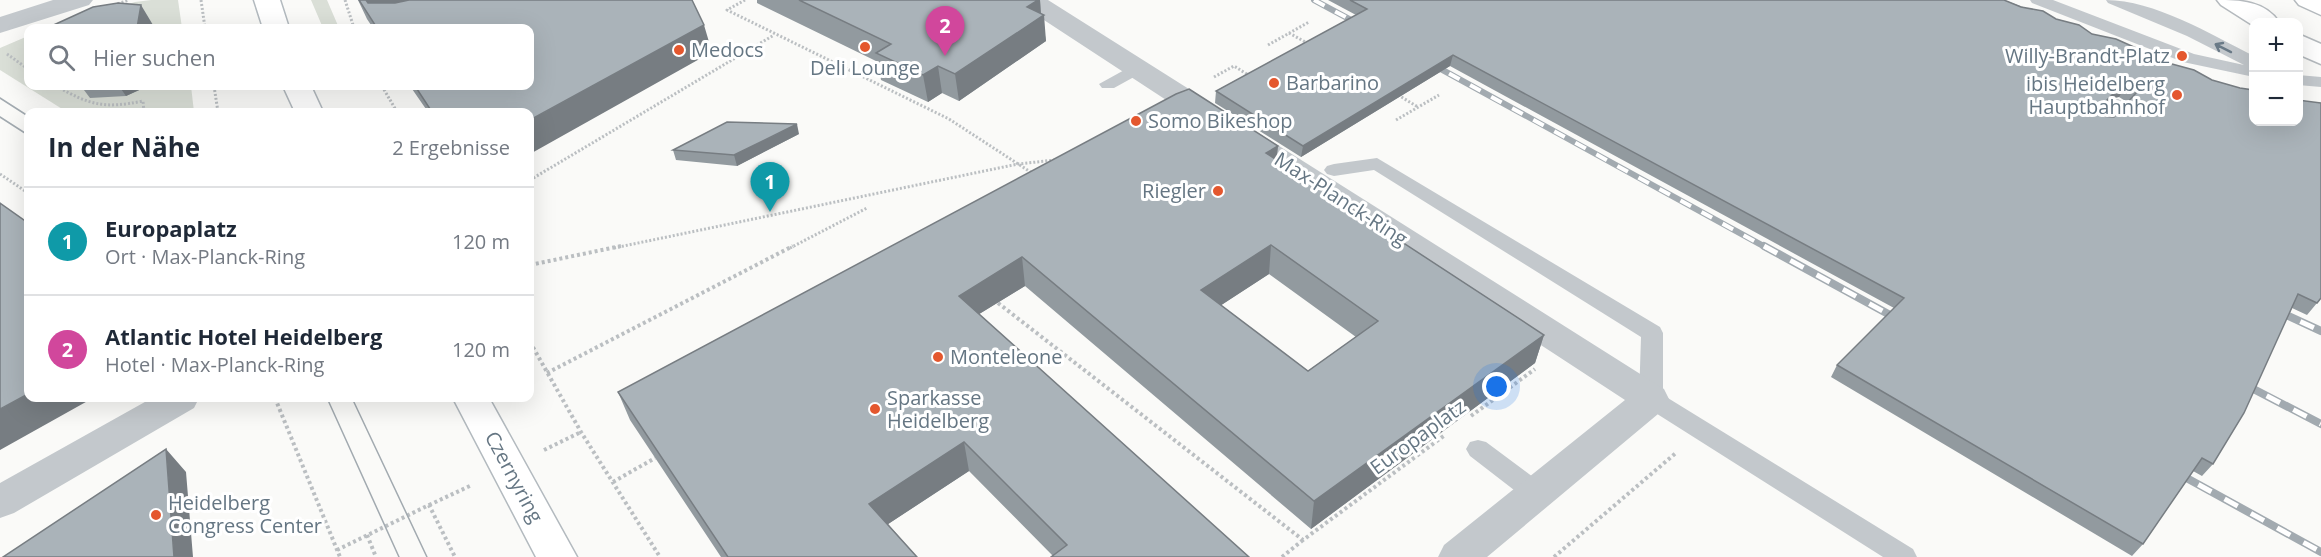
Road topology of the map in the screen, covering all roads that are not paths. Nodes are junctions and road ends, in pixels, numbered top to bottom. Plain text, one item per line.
1 (26, 0) edge
2 (80, 0) edge
3 (267, 0) edge
4 (1030, 0) edge
5 (1067, 0) edge
6 (2038, 0) edge
7 (2114, 0) edge
8 (2147, 0) edge
9 (2230, 0) edge
10 (2308, 0) edge
11 (0, 8) edge
12 (2321, 8) edge
13 (2259, 18) edge
14 (30, 24) edge
15 (275, 24) edge
16 (24, 27) edge
17 (2193, 32) junction
18 (1, 38) edge
19 (2303, 45) edge
20 (2321, 56) edge
21 (2249, 61) edge
22 (1137, 68) junction
23 (2249, 71) edge
24 (2303, 80) edge
25 (2321, 82) edge
26 (1108, 84) dead end
27 (299, 90) edge
28 (2118, 104) edge
29 (307, 108) edge
30 (2101, 122) edge
31 (1651, 399) junction
32 (174, 402) edge
33 (473, 402) edge
34 (1478, 449) dead end
35 (1536, 493) junction
36 (0, 502) edge
37 (557, 557) edge
38 (1458, 557) edge
39 (1904, 557) edge

1 - 11 street
2 - 14 street
3 - 15 main road
4 - 22 street, Max-Planck-Ring
5 - 31 street, Max-Planck-Ring
6 - 23 lane
7 - 17 lane
8 - 17 lane
9 - 13 main road
10 - 12 main road
16 - 18 street
21 -> 17 lane
19 - 20 main road
22 - 26 lane
22 - 31 street, Max-Planck-Ring
24 - 25 lane
27 - 29 main road
28 - 30 lane
31 - 35 street
31 - 39 lane
32 - 36 street
33 - 37 main road, Czernyring
34 - 35 lane
35 - 38 street

